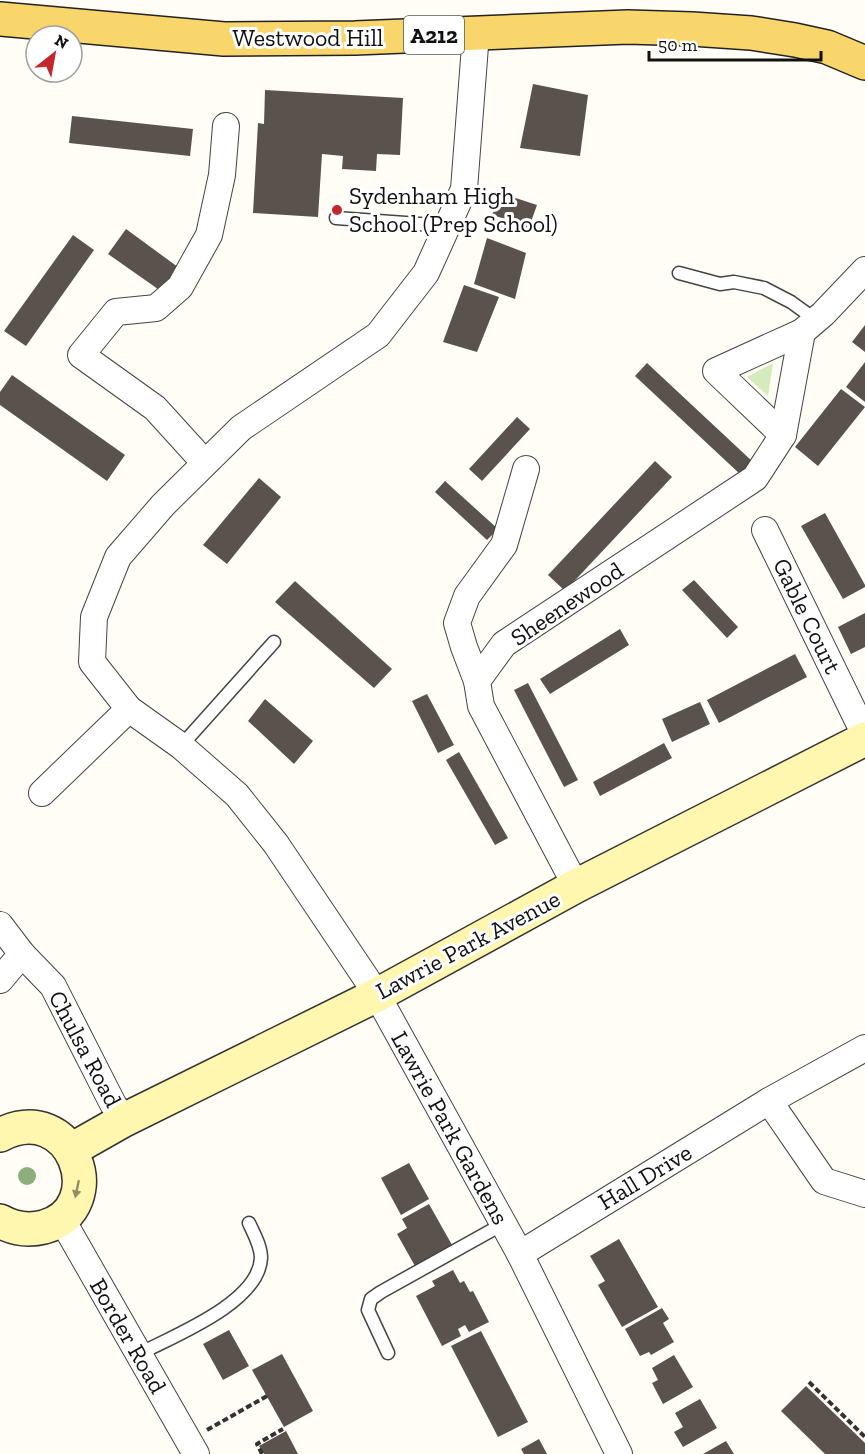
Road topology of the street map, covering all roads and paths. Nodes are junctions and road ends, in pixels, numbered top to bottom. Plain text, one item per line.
1 (0, 19) edge
2 (476, 33) junction
3 (865, 63) edge
4 (226, 126) dead end
5 (336, 218) dead end
6 (447, 226) junction
7 (865, 270) edge
8 (679, 273) dead end
9 (809, 326) junction
10 (783, 435) junction
11 (205, 463) junction
12 (526, 469) dead end
13 (765, 530) dead end
14 (274, 642) dead end
15 (477, 681) junction
16 (129, 709) junction
17 (865, 737) edge
18 (181, 746) junction
19 (42, 793) dead end
20 (576, 886) junction
21 (0, 925) edge
22 (22, 954) junction
23 (0, 980) edge
24 (377, 995) junction
25 (865, 1048) edge
26 (769, 1101) junction
27 (123, 1120) junction
28 (0, 1136) edge
29 (71, 1150) junction
30 (865, 1194) edge
31 (61, 1218) junction
32 (0, 1221) edge
33 (249, 1223) dead end
34 (502, 1224) junction
35 (520, 1254) junction
36 (388, 1353) dead end
37 (139, 1354) junction
38 (809, 1382) dead end
39 (267, 1396) dead end
40 (283, 1429) dead end
41 (865, 1437) edge
42 (192, 1447) edge
43 (262, 1454) edge
44 (619, 1454) edge

1 - 2 main road, Westwood Hill / A212
2 - 3 main road, Westwood Hill / A212
2 - 6 street, Lawrie Park Gardens
4 - 11 street
5 - 6 lane
6 - 11 street, Lawrie Park Gardens
7 - 9 street
8 - 9 lane
9 - 10 street, Sheenewood
9 - 10 street
10 - 15 street, Sheenewood
11 - 16 street, Lawrie Park Gardens
12 - 15 street
13 - 17 street, Gable Court
14 - 18 lane
15 - 20 street
16 - 18 street, Lawrie Park Gardens
16 - 19 street
17 - 20 street, Lawrie Park Avenue
18 - 24 street, Lawrie Park Gardens
20 - 24 street, Lawrie Park Avenue
21 - 22 street, Chulsa Road
22 - 23 street
22 - 27 street, Chulsa Road
24 - 27 street, Lawrie Park Avenue
24 - 34 street, Lawrie Park Gardens
25 - 26 street, Hall Drive
26 - 30 street
26 - 35 street, Hall Drive
27 - 29 street, Lawrie Park Avenue
28 - 29 street
29 -> 31 street
31 - 32 street
31 - 37 street, Border Road
33 - 37 lane
34 - 35 street, Lawrie Park Gardens
34 - 36 lane
35 - 44 street, Lawrie Park Gardens
37 - 42 street, Border Road
38 - 41 path
39 - 42 path
40 - 43 path

